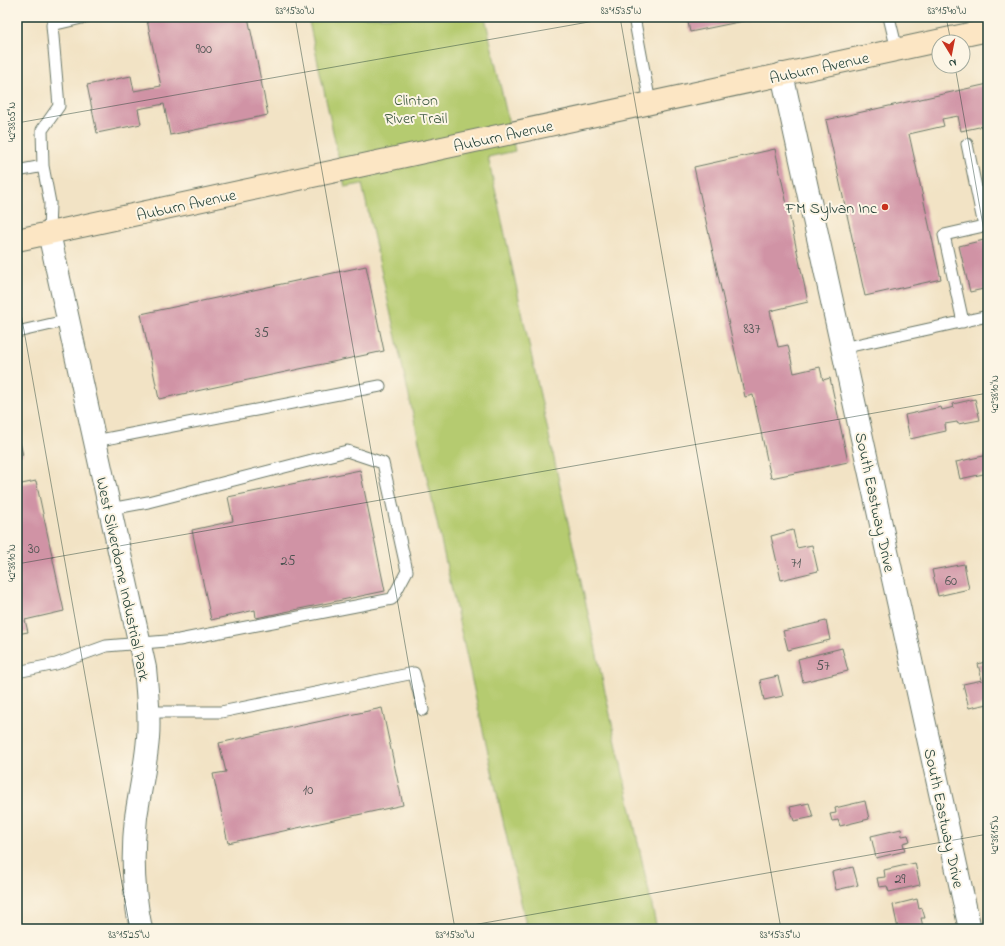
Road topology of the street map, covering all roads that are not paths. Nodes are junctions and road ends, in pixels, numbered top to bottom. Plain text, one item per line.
1 (86, 17) edge
2 (634, 17) edge
3 (889, 17) edge
4 (988, 30) edge
5 (897, 50) junction
6 (782, 74) junction
7 (650, 103) junction
8 (967, 144) dead end
9 (43, 166) junction
10 (17, 171) edge
11 (986, 226) edge
12 (50, 233) junction
13 (17, 240) edge
14 (988, 316) edge
15 (69, 320) junction
16 (963, 322) junction
17 (17, 332) edge
18 (842, 348) junction
19 (380, 386) dead end
20 (95, 441) junction
21 (110, 509) junction
22 (140, 644) junction
23 (17, 672) edge
24 (424, 710) dead end
25 (148, 712) junction
26 (141, 929) edge
27 (970, 929) edge

1 - 9 lane
2 - 7 lane
3 - 5 lane
4 - 5 main road, Auburn Avenue
5 - 6 main road, Auburn Avenue
6 - 7 main road, Auburn Avenue
6 - 18 street, South Eastway Drive
7 - 12 main road, Auburn Avenue
8 - 11 lane
9 - 10 lane
9 - 12 lane
11 - 16 lane
12 - 13 main road, Auburn Avenue
12 - 15 street, West Silverdome Industrial Park
14 - 16 lane
15 - 17 lane
15 - 20 street, West Silverdome Industrial Park
16 - 18 lane
18 - 27 street, South Eastway Drive
19 - 20 lane
20 - 21 street, West Silverdome Industrial Park
21 - 22 street, West Silverdome Industrial Park
21 - 22 lane
22 - 23 lane
22 - 25 street, West Silverdome Industrial Park
24 - 25 lane
25 - 26 street, West Silverdome Industrial Park

